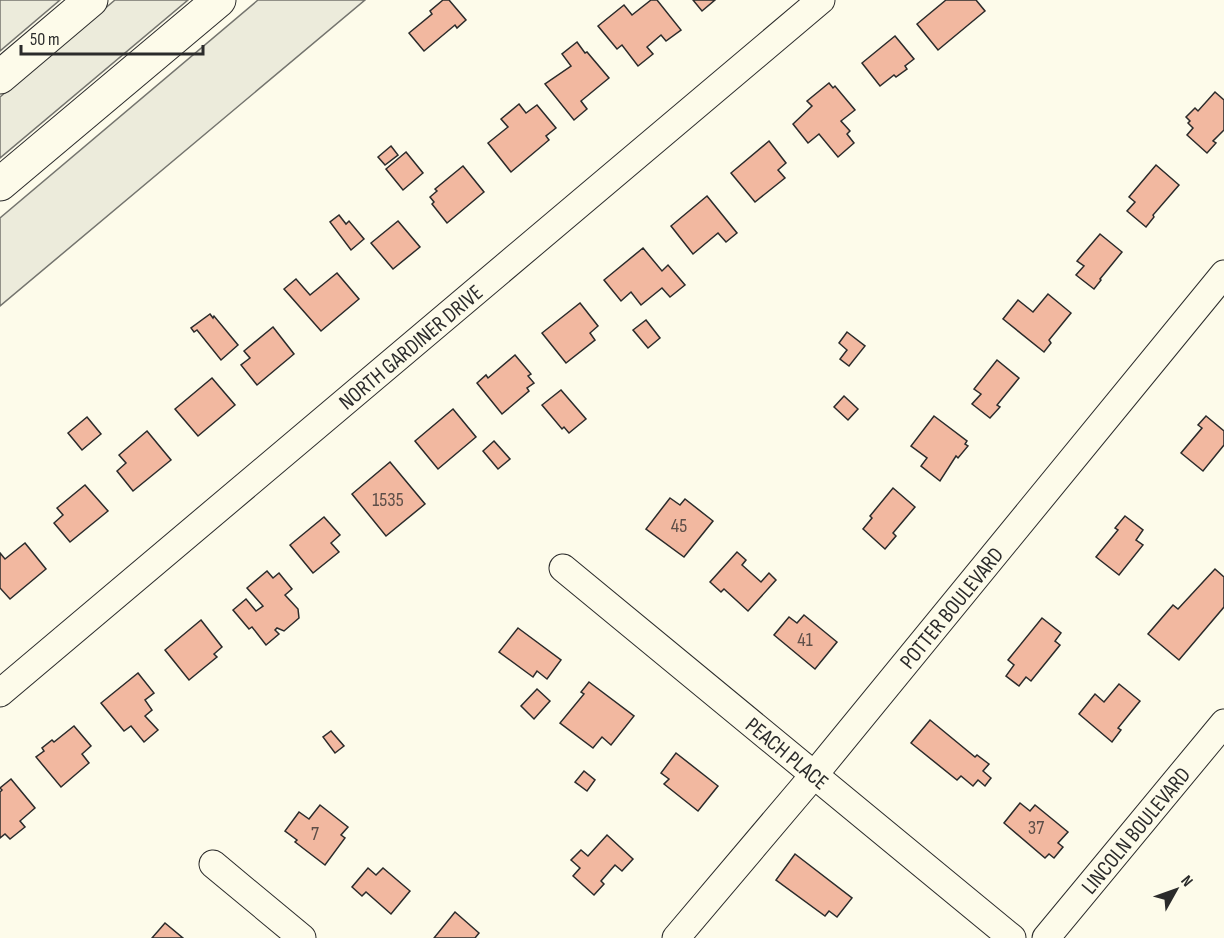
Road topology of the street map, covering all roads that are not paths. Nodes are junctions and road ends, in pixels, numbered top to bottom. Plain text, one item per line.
1 (91, 0) edge
2 (219, 0) edge
3 (821, 0) edge
4 (0, 77) edge
5 (0, 184) edge
6 (1224, 273) edge
7 (563, 568) dead end
8 (0, 693) edge
9 (1224, 723) edge
10 (814, 775) junction
11 (213, 864) dead end
12 (302, 938) edge
13 (676, 938) edge
14 (1012, 938) edge
15 (1046, 938) edge

1 - 4 highway
2 - 5 highway
3 - 8 street, NORTH GARDINER DRIVE
6 - 10 street, POTTER BOULEVARD
7 - 10 street, PEACH PLACE
9 - 15 street, LINCOLN BOULEVARD
10 - 13 street, POTTER BOULEVARD
10 - 14 street, PEACH PLACE
11 - 12 street

